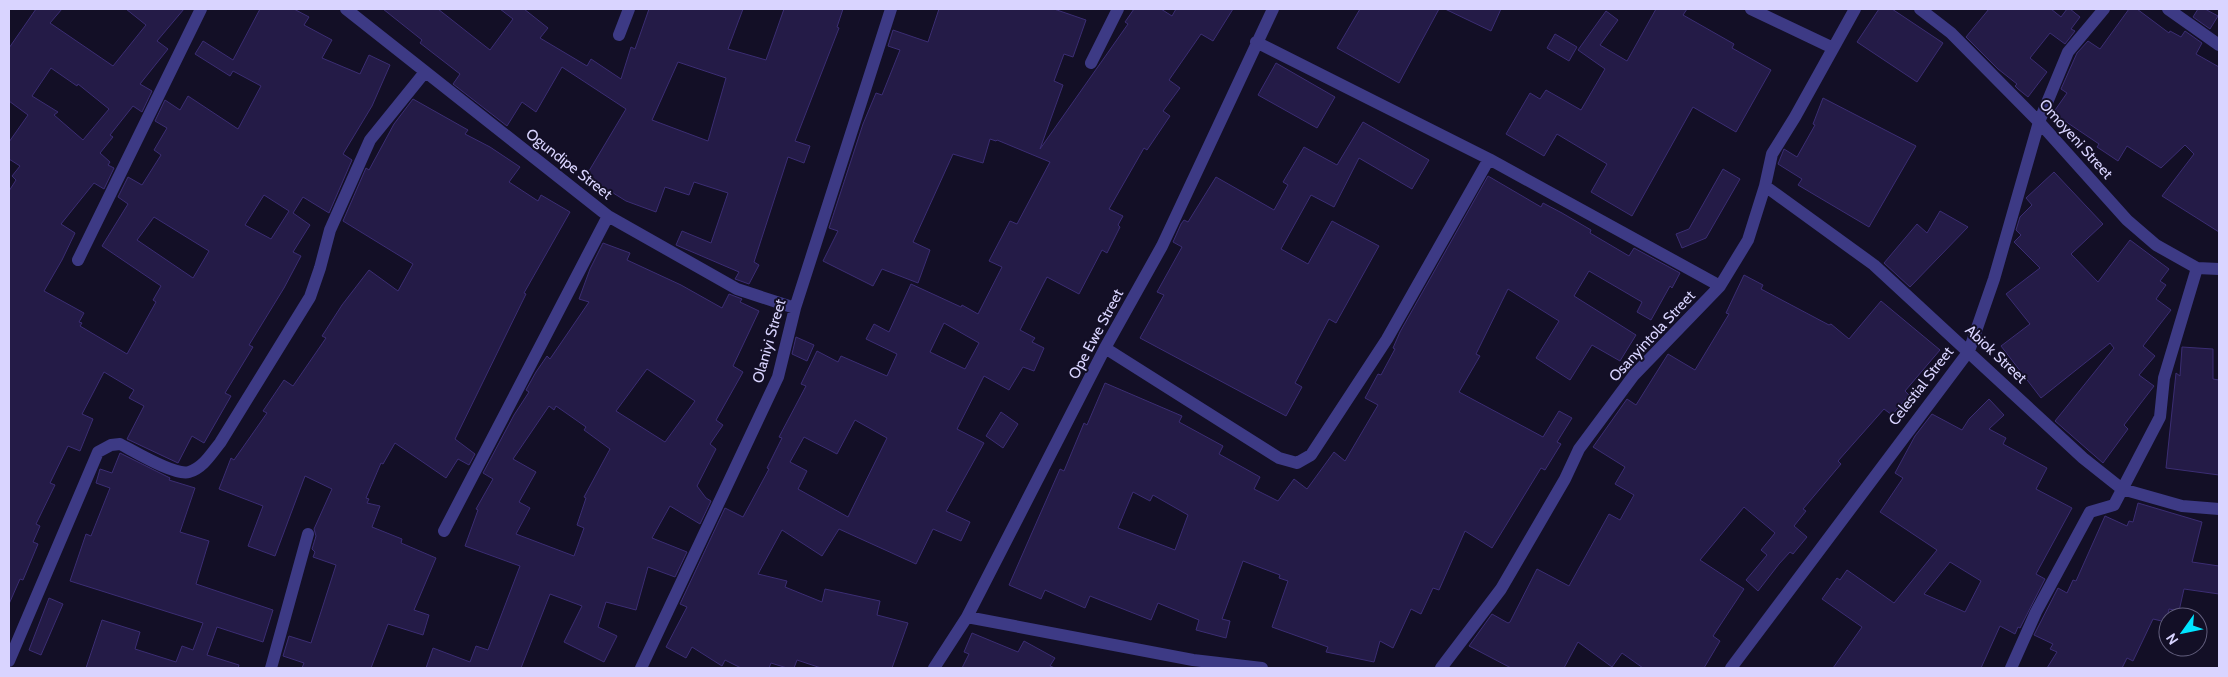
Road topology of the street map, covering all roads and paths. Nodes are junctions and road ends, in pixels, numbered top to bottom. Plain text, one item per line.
1 (201, 9) edge
2 (346, 9) edge
3 (629, 9) edge
4 (890, 9) edge
5 (1118, 9) edge
6 (1273, 9) edge
7 (1751, 9) edge
8 (1854, 9) edge
9 (1920, 9) edge
10 (2104, 9) edge
11 (2168, 9) edge
12 (619, 35) dead end
13 (1256, 42) junction
14 (2219, 45) edge
15 (1833, 48) junction
16 (1091, 63) dead end
17 (425, 72) junction
18 (2039, 122) junction
19 (1489, 159) junction
20 (1765, 186) junction
21 (608, 216) junction
22 (78, 260) dead end
23 (2197, 268) junction
24 (2219, 269) edge
25 (1720, 286) junction
26 (795, 308) junction
27 (1105, 348) junction
28 (1969, 350) junction
29 (2122, 488) junction
30 (2219, 509) edge
31 (444, 530) dead end
32 (308, 534) dead end
33 (967, 617) junction
34 (9, 661) edge
35 (1190, 664) edge
36 (271, 668) edge
37 (643, 668) edge
38 (934, 668) edge
39 (1262, 668) edge
40 (1440, 668) edge
41 (1731, 668) edge
42 (2011, 668) edge

1 - 22 street
2 - 17 street, Ogundipe Street
3 - 12 street
4 - 26 street, Olaniyi Street
5 - 16 street
6 - 13 street, Ope Ewe Street
7 - 15 street
8 - 15 street, Osanyintola Street
9 - 18 street, Omoyeni Street
10 - 18 street, Celestial Street
11 - 14 street
13 - 19 street
13 - 27 street, Ope Ewe Street
15 - 20 street, Osanyintola Street
17 - 21 street, Ogundipe Street
17 - 34 street
18 - 23 street, Omoyeni Street
18 - 28 street, Celestial Street
19 - 25 street
19 - 27 street
20 - 25 street, Osanyintola Street
20 - 28 street, Abiok Street
21 - 26 street, Ogundipe Street
21 - 31 street
23 - 24 street, Omoyeni Street
23 - 29 street
25 - 40 street, Osanyintola Street
26 - 37 street, Olaniyi Street
27 - 33 street, Ope Ewe Street
28 - 29 street, Abiok Street
28 - 41 street, Celestial Street
29 - 30 street, Abiok Street
29 - 42 street
32 - 36 street
33 - 35 street
33 - 38 street, Ope Ewe Street
35 - 39 street

